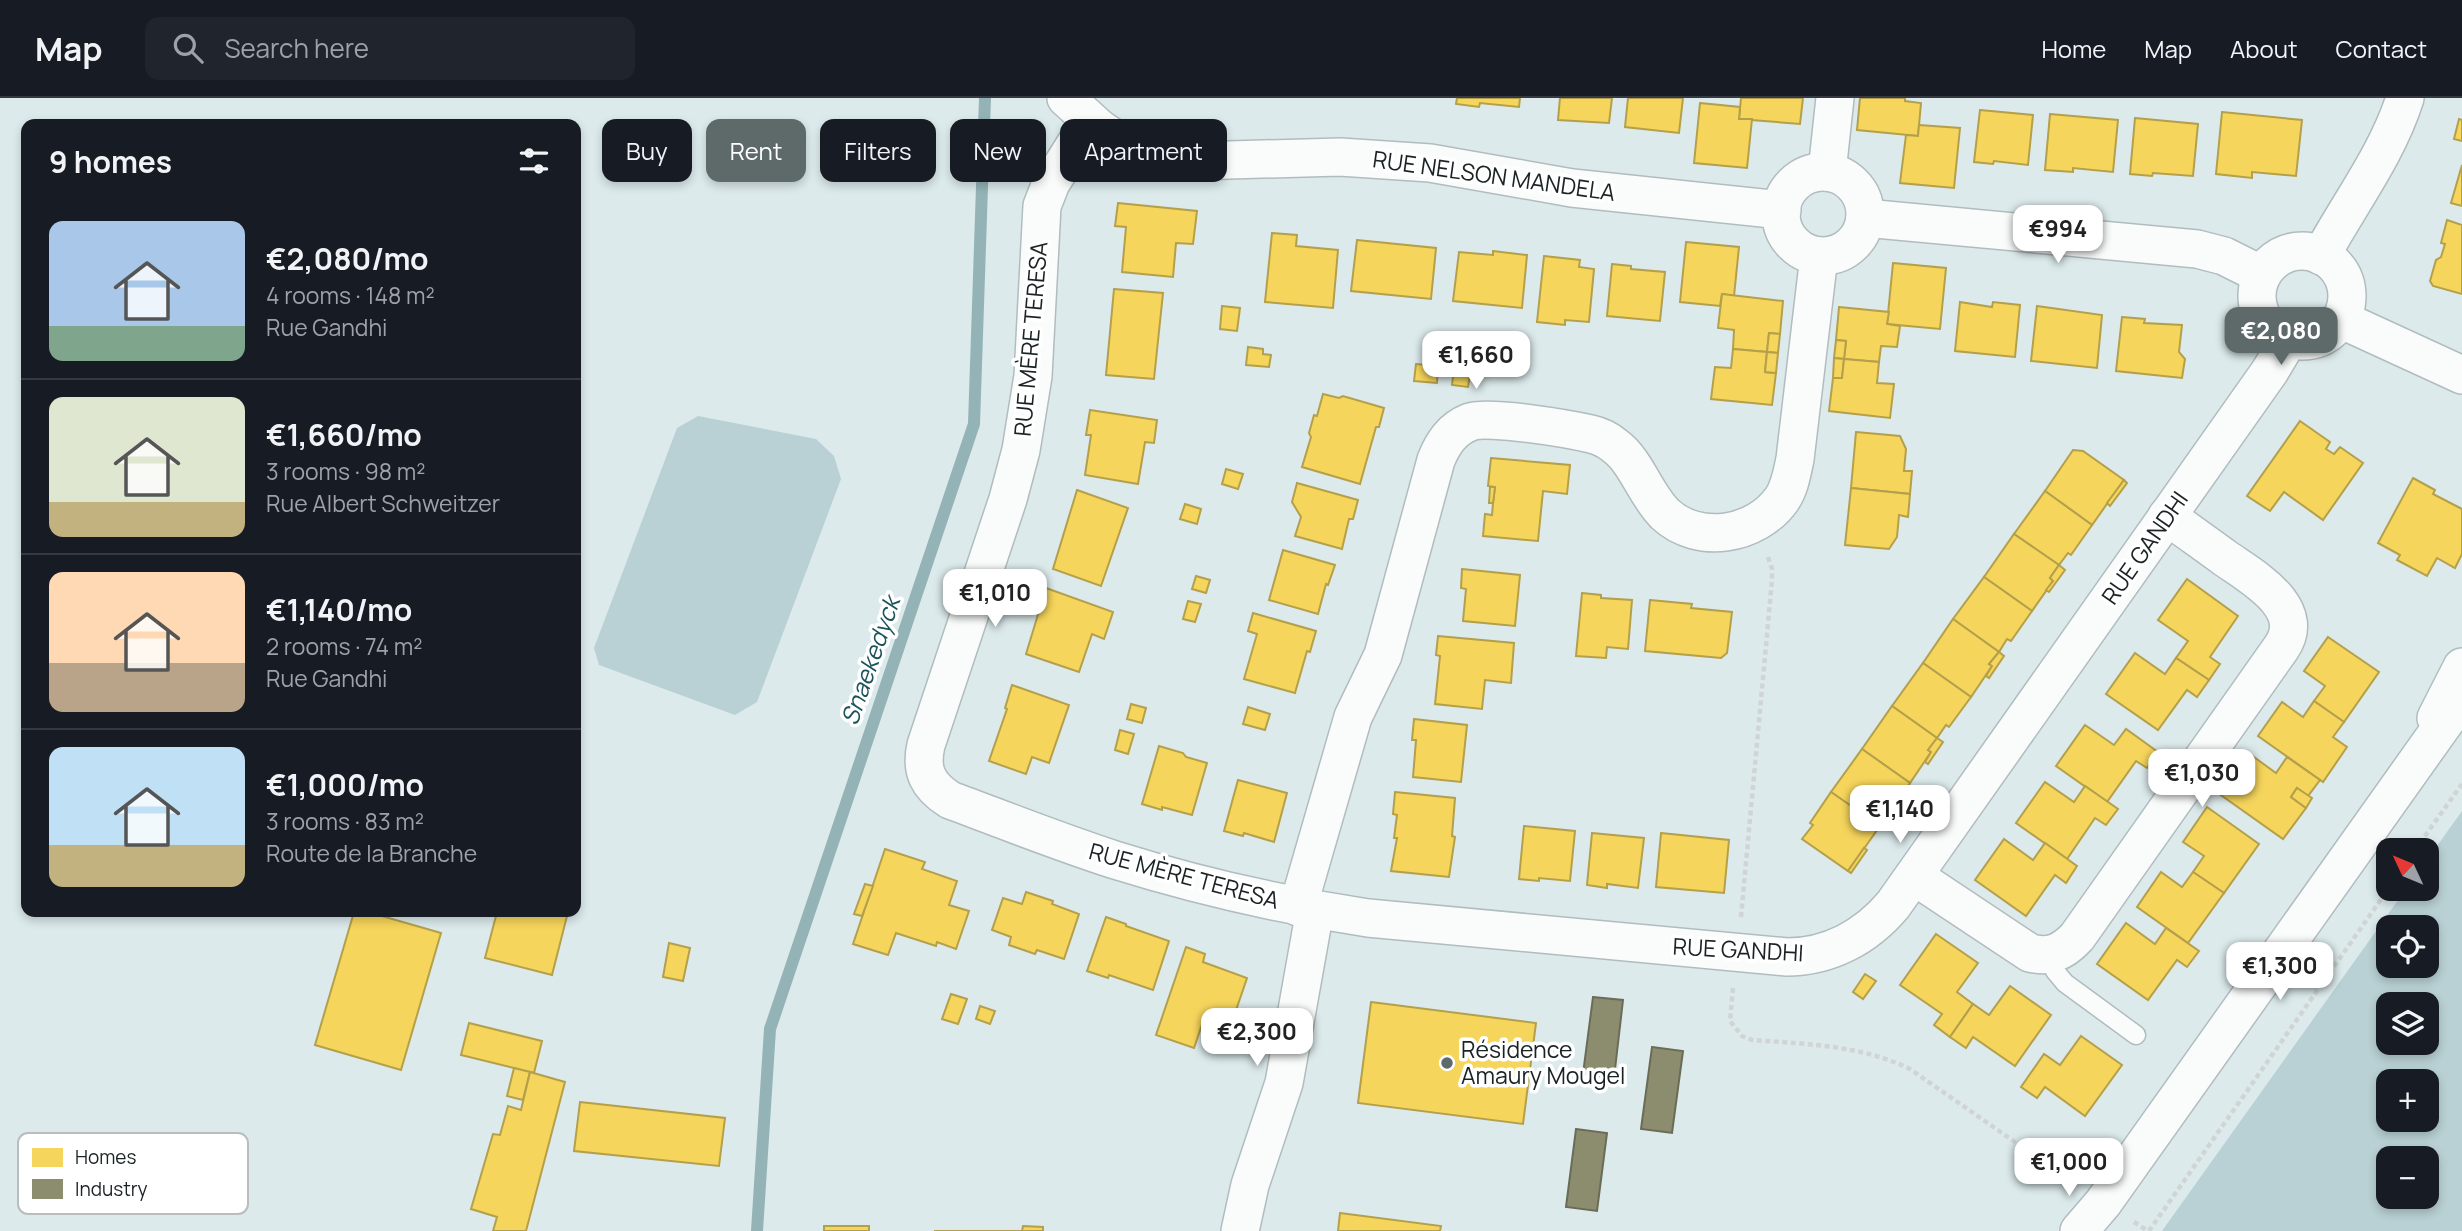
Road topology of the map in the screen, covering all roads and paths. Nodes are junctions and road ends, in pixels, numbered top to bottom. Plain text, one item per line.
1 (1835, 98) edge
2 (2405, 98) edge
3 (1078, 109) edge
4 (1827, 172) junction
5 (1782, 210) junction
6 (1865, 218) junction
7 (1819, 256) junction
8 (2321, 256) junction
9 (2262, 275) junction
10 (2340, 319) junction
11 (2289, 339) junction
12 (2462, 375) edge
13 (2167, 516) junction
14 (2462, 667) edge
15 (2462, 698) edge
16 (2410, 768) junction
17 (2462, 784) edge
18 (2424, 838) edge
19 (1914, 876) junction
20 (2380, 901) edge
21 (1307, 909) junction
22 (2049, 955) junction
23 (2136, 1035) dead end
24 (2099, 1217) edge
25 (1240, 1231) edge
26 (2079, 1231) edge
27 (2149, 1231) edge

1 - 4 street
2 - 8 street
3 - 5 street, RUE NELSON MANDELA
3 - 21 street, RUE MÈRE TERESA
4 - 5 street
4 - 6 street
5 - 7 street
6 - 7 street
6 - 9 street
7 - 21 street
8 - 9 street
8 - 10 street
9 - 11 street
10 - 11 street
10 - 12 street
11 - 13 street, RUE GANDHI
13 - 19 street, RUE GANDHI
13 - 22 street
14 - 16 street
15 - 16 street
16 - 24 street
17 - 18 path
19 - 21 street, RUE GANDHI
19 - 22 street
20 - 27 path
21 - 25 street
22 - 23 lane
24 - 26 street

